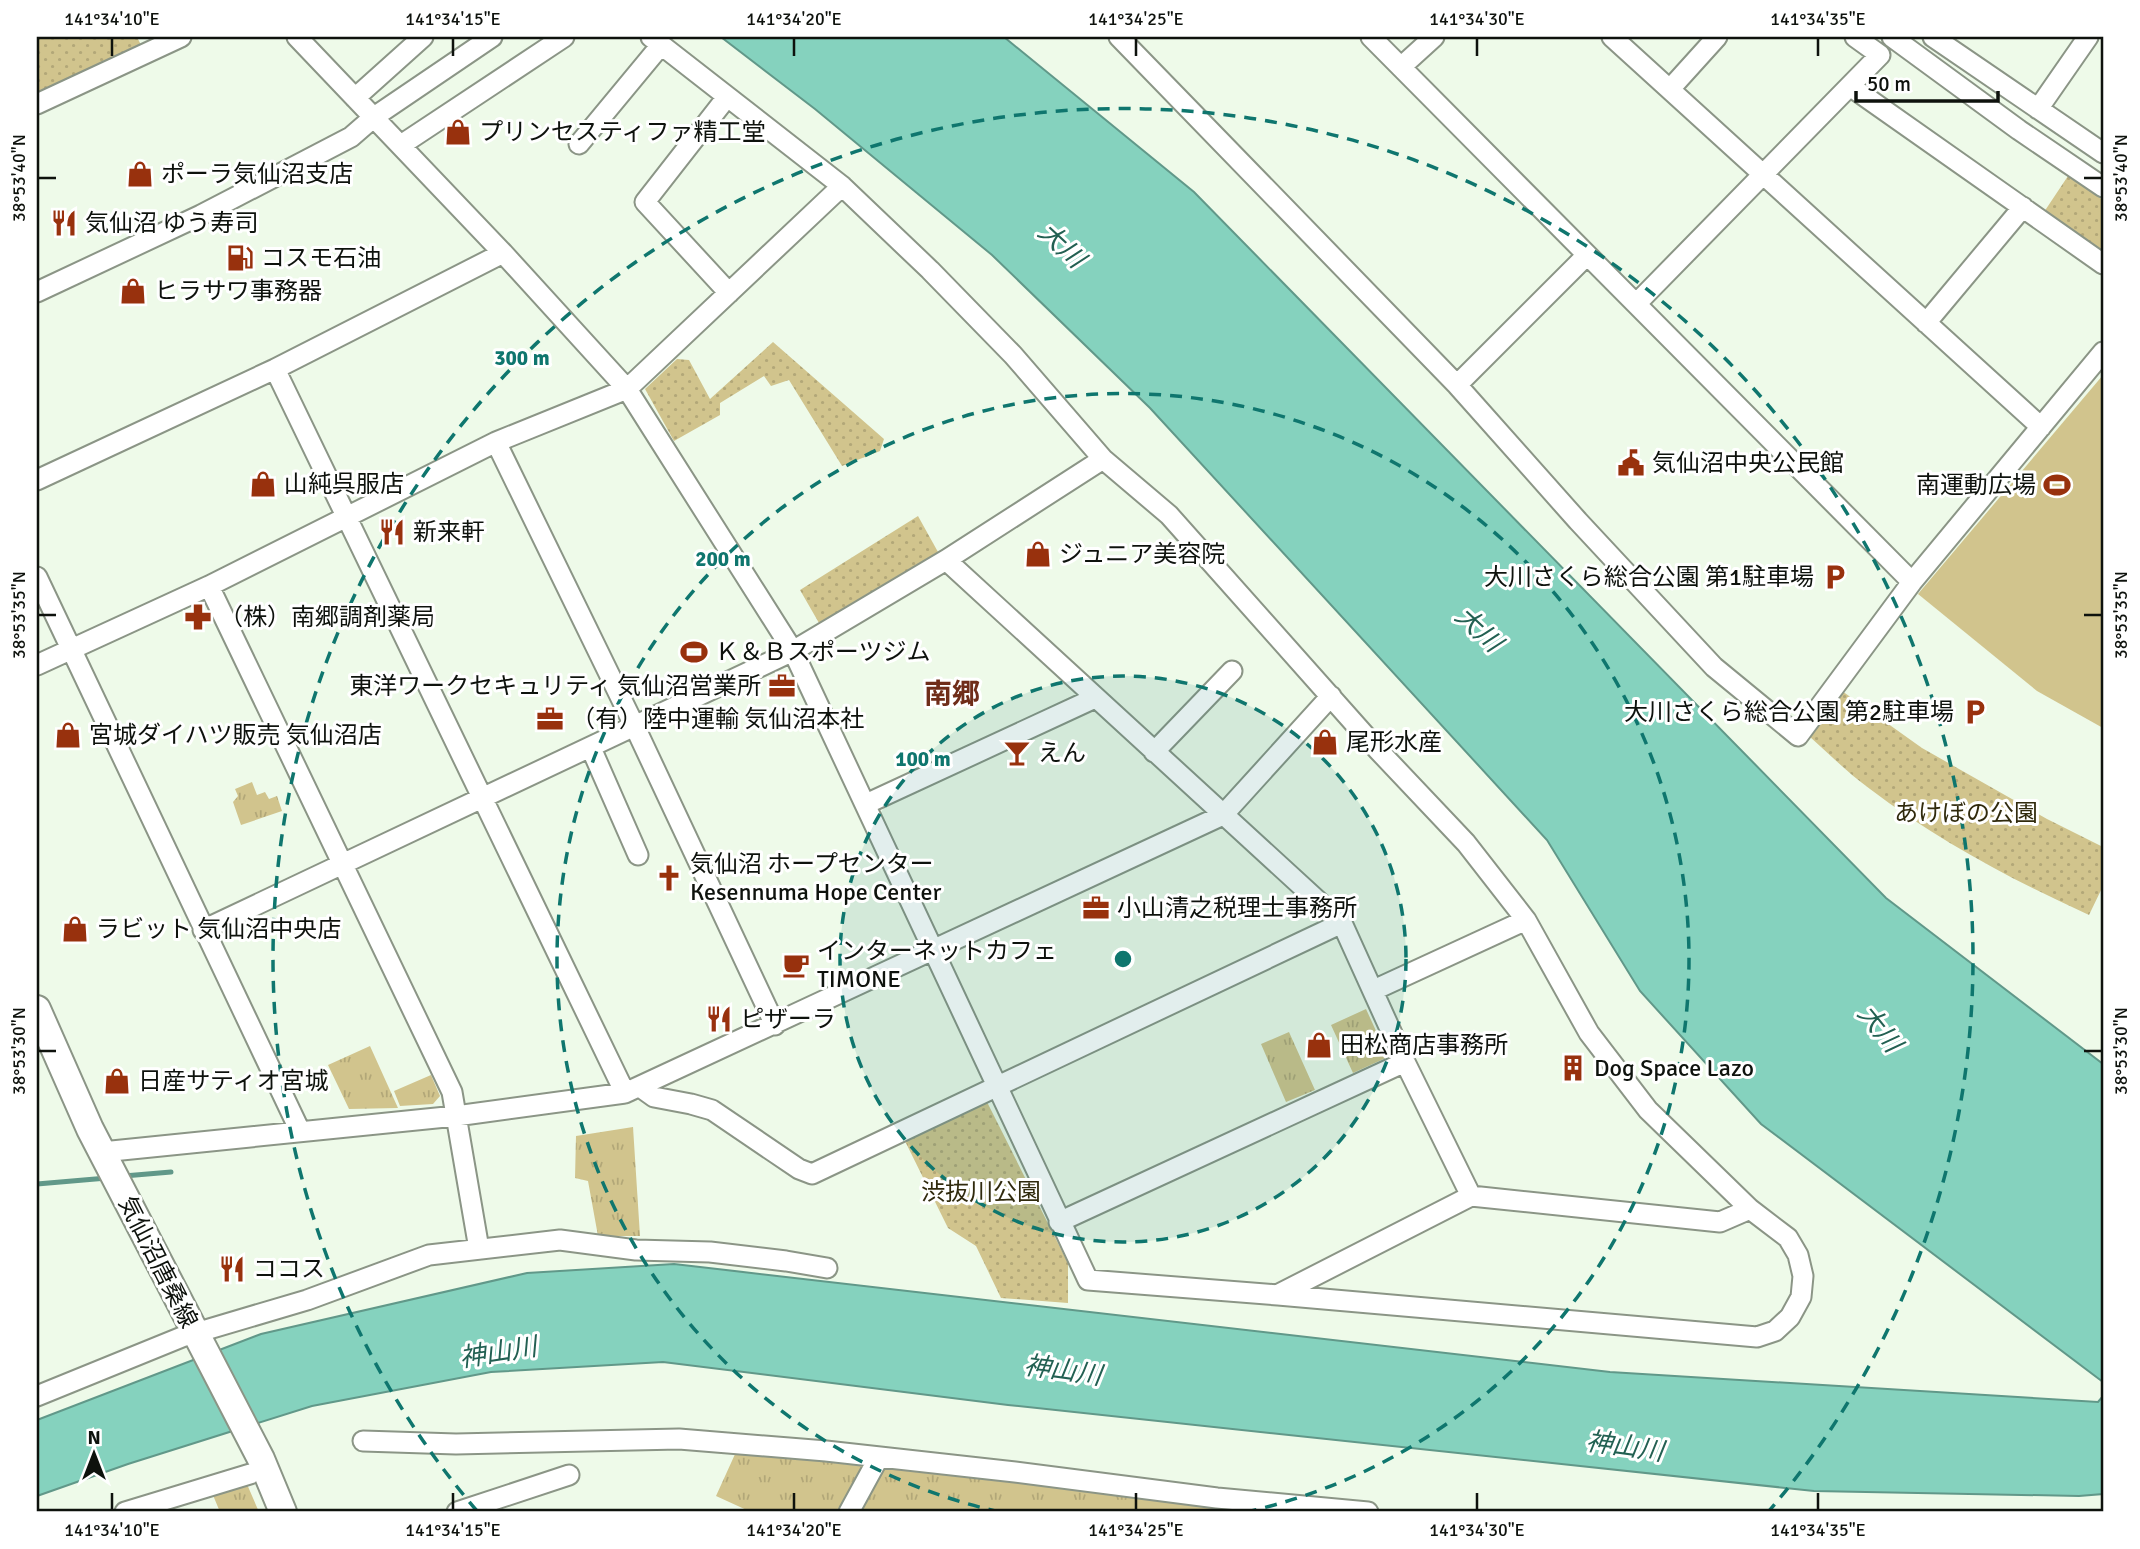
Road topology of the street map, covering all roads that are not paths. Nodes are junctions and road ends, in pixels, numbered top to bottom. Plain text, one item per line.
1 (181, 37) edge
2 (297, 37) edge
3 (423, 37) edge
4 (492, 37) edge
5 (564, 37) edge
6 (1371, 37) edge
7 (1434, 37) edge
8 (1612, 37) edge
9 (1717, 37) edge
10 (1855, 37) edge
11 (1892, 37) edge
12 (1933, 37) edge
13 (1947, 37) edge
14 (2088, 37) edge
15 (1128, 40) edge
16 (656, 41) edge
17 (144, 45) edge
18 (1401, 66) junction
19 (1850, 86) junction
20 (1670, 89) junction
21 (727, 97) junction
22 (355, 98) junction
23 (37, 104) edge
24 (2040, 106) junction
25 (374, 117) junction
26 (579, 144) dead end
27 (2103, 144) edge
28 (401, 145) junction
29 (2103, 153) edge
30 (1763, 175) junction
31 (842, 186) junction
32 (2103, 187) edge
33 (2023, 207) junction
34 (503, 253) junction
35 (1587, 255) junction
36 (2103, 264) edge
37 (37, 292) edge
38 (729, 293) junction
39 (1637, 303) junction
40 (1926, 323) junction
41 (2103, 352) edge
42 (275, 369) junction
43 (1457, 385) junction
44 (627, 389) junction
45 (2041, 428) junction
46 (496, 442) junction
47 (1103, 459) junction
48 (37, 480) edge
49 (345, 516) junction
50 (946, 560) junction
51 (37, 577) edge
52 (1912, 582) junction
53 (209, 586) junction
54 (70, 649) junction
55 (793, 651) junction
56 (37, 665) edge
57 (1232, 671) dead end
58 (1331, 696) junction
59 (1096, 698) junction
60 (635, 727) junction
61 (591, 748) junction
62 (1154, 752) junction
63 (482, 800) junction
64 (866, 804) junction
65 (1223, 815) junction
66 (638, 855) dead end
67 (342, 864) junction
68 (1526, 920) junction
69 (1342, 923) junction
70 (203, 930) junction
71 (934, 950) junction
72 (1374, 990) junction
73 (37, 1009) edge
74 (775, 1026) junction
75 (1405, 1062) junction
76 (996, 1086) junction
77 (633, 1090) junction
78 (456, 1116) junction
79 (300, 1131) junction
80 (102, 1152) junction
81 (1471, 1196) junction
82 (1749, 1209) junction
83 (1059, 1222) junction
84 (479, 1249) junction
85 (827, 1268) dead end
86 (1278, 1294) junction
87 (199, 1340) junction
88 (37, 1396) edge
89 (363, 1441) dead end
90 (879, 1457) junction
91 (256, 1466) junction
92 (569, 1475) dead end
93 (1202, 1504) edge
94 (125, 1512) edge
95 (283, 1512) edge
96 (457, 1512) edge
97 (849, 1512) edge
98 (1368, 1512) edge

1 - 17 street
2 - 22 street
3 - 22 street
4 - 25 street
5 - 28 street
6 - 18 street
7 - 18 street
8 - 20 street
9 - 20 street
10 - 19 street
11 - 32 street
12 - 24 street
13 - 24 street
14 - 24 street
15 - 43 street
16 - 21 street
16 - 26 street
17 - 23 street
18 - 35 street
19 - 30 street
19 - 33 street
20 - 30 street
21 - 31 street
21 - 38 street
22 - 25 street
24 - 27 street
24 - 29 street
25 - 28 street
25 - 37 street
28 - 34 street
30 - 39 street
30 - 40 street
31 - 38 street
31 - 47 street
33 - 36 street
33 - 40 street
34 - 42 street
34 - 44 street
35 - 39 street
35 - 43 street
38 - 44 street
39 - 52 street
40 - 45 street
41 - 45 street
42 - 48 street
42 - 49 street
43 - 52 street
44 - 46 street
44 - 55 street
45 - 52 street
46 - 49 street
46 - 60 street
47 - 50 street
47 - 58 street
49 - 53 street
49 - 63 street
50 - 55 street
50 - 59 street
51 - 54 street
53 - 54 street
53 - 67 street
54 - 56 street
54 - 70 street
55 - 60 street
55 - 64 street
57 - 62 street
58 - 65 street
58 - 68 street
59 - 62 street
59 - 64 street
60 - 61 street
60 - 74 street
61 - 63 street
61 - 66 street
62 - 65 street
63 - 67 street
63 - 77 street
64 - 71 street
65 - 69 street
65 - 71 street
67 - 70 street
67 - 78 street
68 - 72 street
68 - 82 street
69 - 72 street
69 - 76 street
70 - 79 street
71 - 74 street
71 - 76 street
72 - 75 street
73 - 80 main road, 気仙沼唐桑線
74 - 77 street
75 - 81 street
75 - 83 street
76 - 77 street
76 - 83 street
77 - 78 street
78 - 79 street
78 - 84 street
79 - 80 street
80 - 87 main road, 気仙沼唐桑線
81 - 82 street
81 - 86 street
82 - 86 street
83 - 86 street
84 - 85 street
84 - 87 street
87 - 88 street
87 - 91 main road, 気仙沼唐桑線
89 - 90 street
90 - 93 street
90 - 97 street
91 - 94 street
91 - 95 main road, 気仙沼唐桑線
92 - 96 street
93 - 98 street

